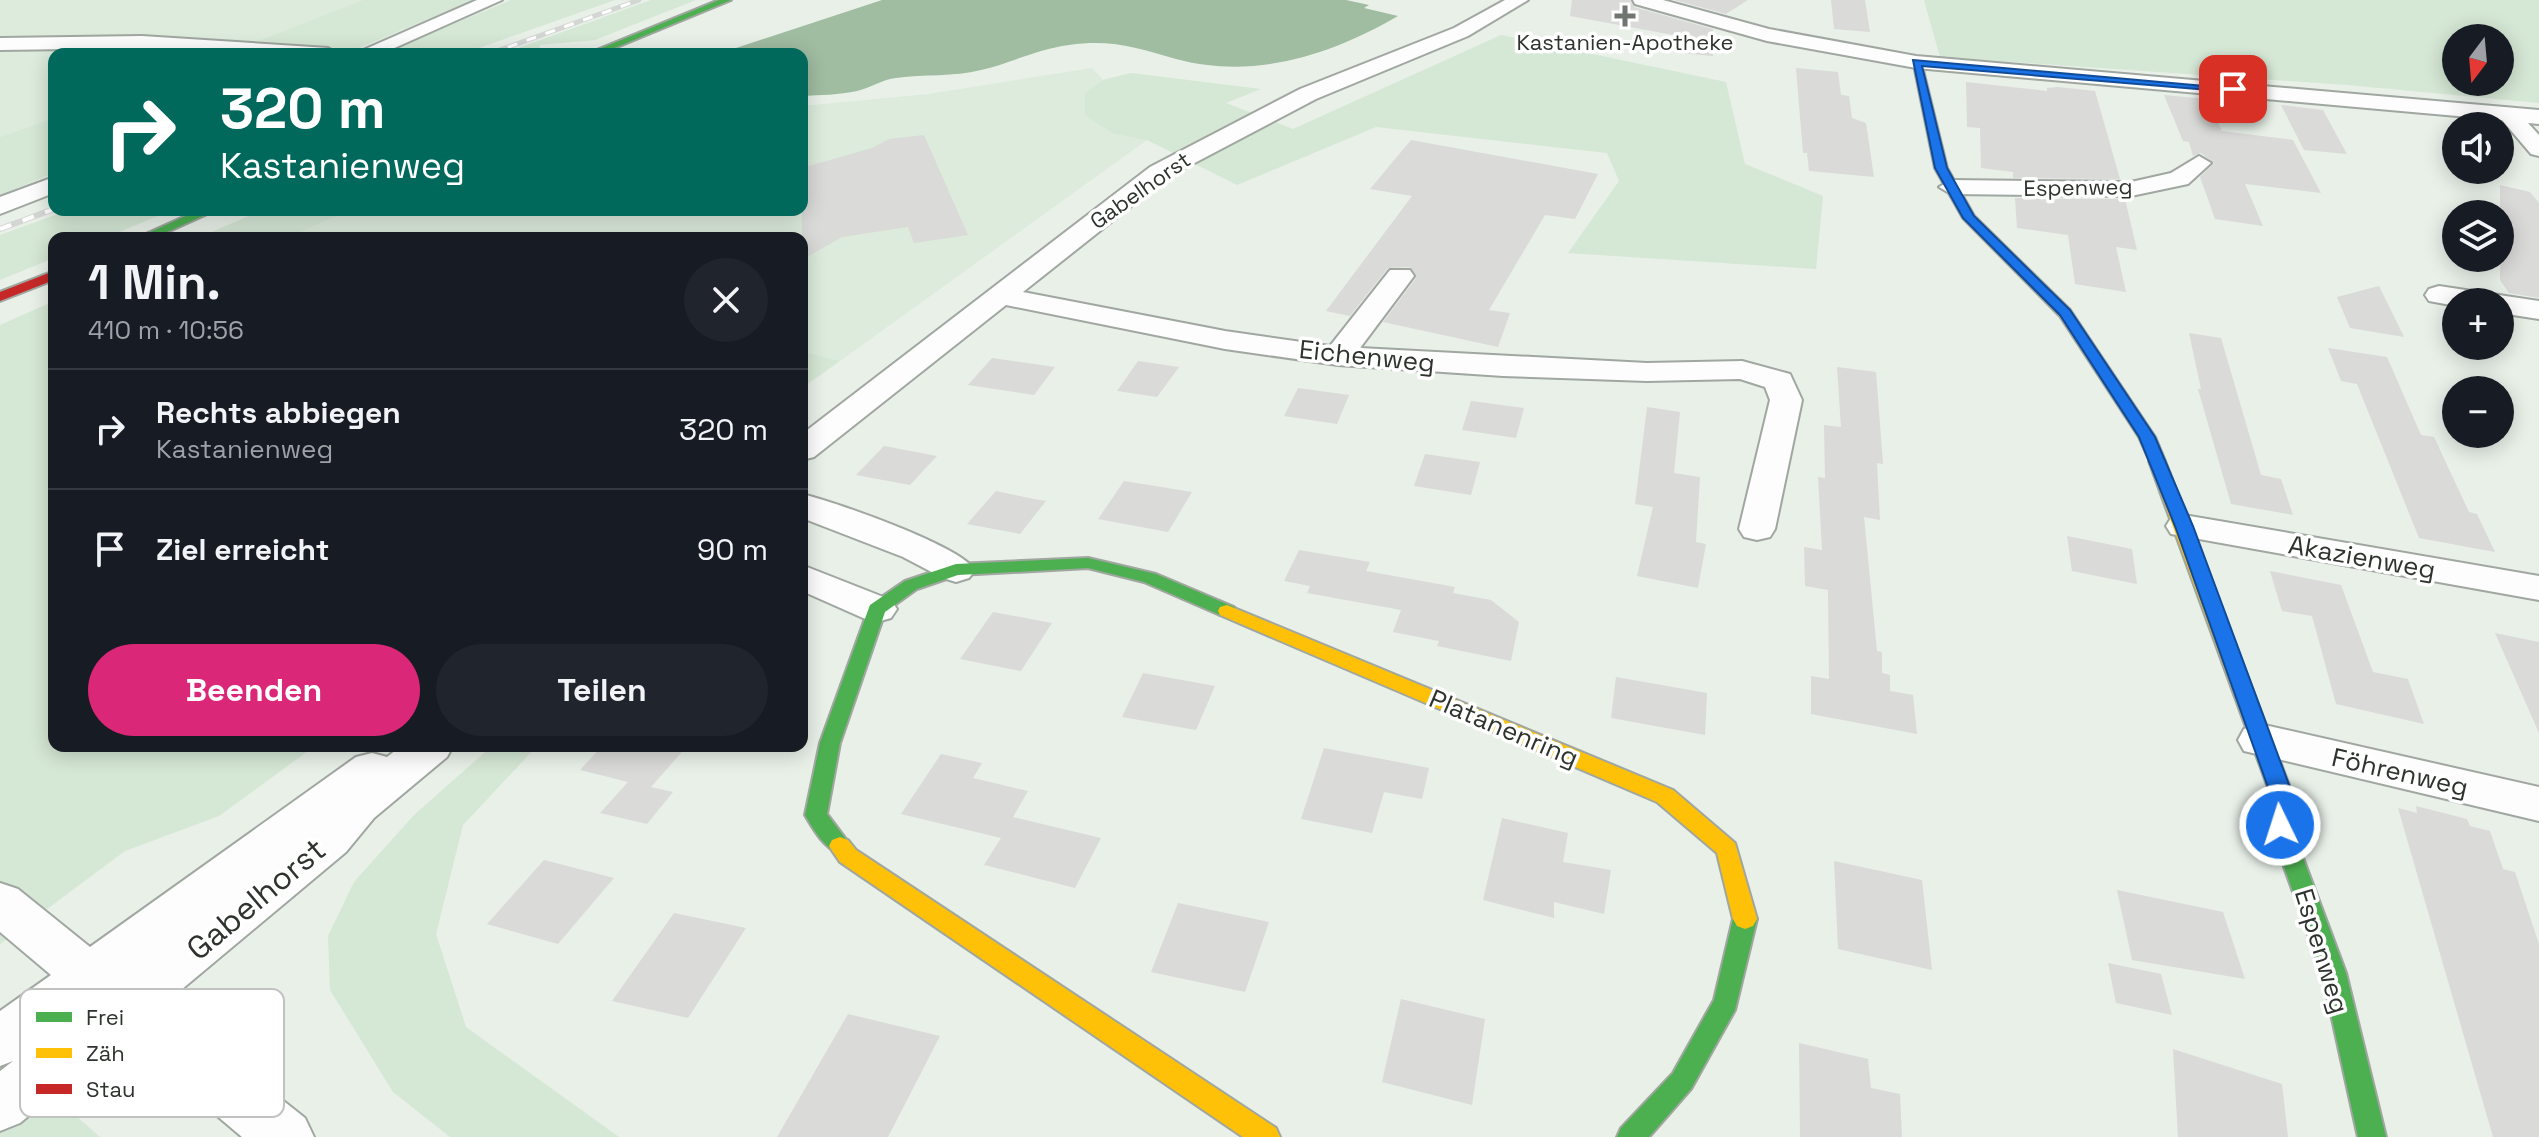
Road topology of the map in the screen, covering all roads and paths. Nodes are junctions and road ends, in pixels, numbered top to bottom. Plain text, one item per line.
1 (493, 0) edge
2 (727, 0) edge
3 (1519, 0) edge
4 (1642, 0) edge
5 (0, 44) edge
6 (240, 48) edge
7 (378, 48) edge
8 (607, 48) edge
9 (1916, 62) junction
10 (2485, 112) edge
11 (2514, 115) edge
12 (2539, 117) edge
13 (2514, 121) edge
14 (2539, 149) edge
15 (2199, 163) dead end
16 (48, 186) edge
17 (1951, 187) junction
18 (0, 206) edge
19 (196, 216) edge
20 (157, 232) edge
21 (1400, 276) dead end
22 (48, 277) edge
23 (997, 295) junction
24 (2439, 295) dead end
25 (2442, 295) edge
26 (0, 297) edge
27 (2514, 306) edge
28 (2539, 310) edge
29 (1338, 356) junction
30 (808, 445) edge
31 (808, 507) edge
32 (2184, 526) junction
33 (1757, 529) dead end
34 (956, 570) junction
35 (808, 580) edge
36 (2539, 588) edge
37 (877, 609) junction
38 (2260, 740) junction
39 (399, 752) edge
40 (424, 752) edge
41 (2539, 804) edge
42 (0, 903) edge
43 (108, 989) edge
44 (110, 989) edge
45 (110, 989) edge
46 (20, 1032) edge
47 (0, 1042) edge
48 (20, 1084) edge
49 (0, 1105) edge
50 (261, 1117) edge
51 (285, 1137) edge
52 (1266, 1137) edge
53 (1631, 1137) edge
54 (2372, 1137) edge

1 - 7 street
2 - 8 street
3 - 23 street, Gabelhorst
4 - 9 street
5 - 6 street
9 - 10 street
9 - 17 street, Espenweg
11 - 12 street
13 - 14 street
15 - 17 street, Espenweg
16 - 18 street
17 - 32 street, Espenweg
19 - 20 street
21 - 29 street
22 - 26 street
23 - 29 street, Eichenweg
23 - 30 street, Gabelhorst
24 - 25 street
27 - 28 street
29 - 33 street, Eichenweg
31 - 34 street
32 - 36 street, Akazienweg
32 - 38 street, Espenweg
34 - 37 street, Platanenring
34 - 53 street, Platanenring
35 - 37 street
37 - 52 street
38 - 41 street, Föhrenweg
38 - 54 street, Espenweg
39 - 44 street, Gabelhorst
40 - 45 street, Gabelhorst
42 - 43 street
46 - 47 street, Gabelhorst
48 - 49 street, Gabelhorst
50 - 51 street

